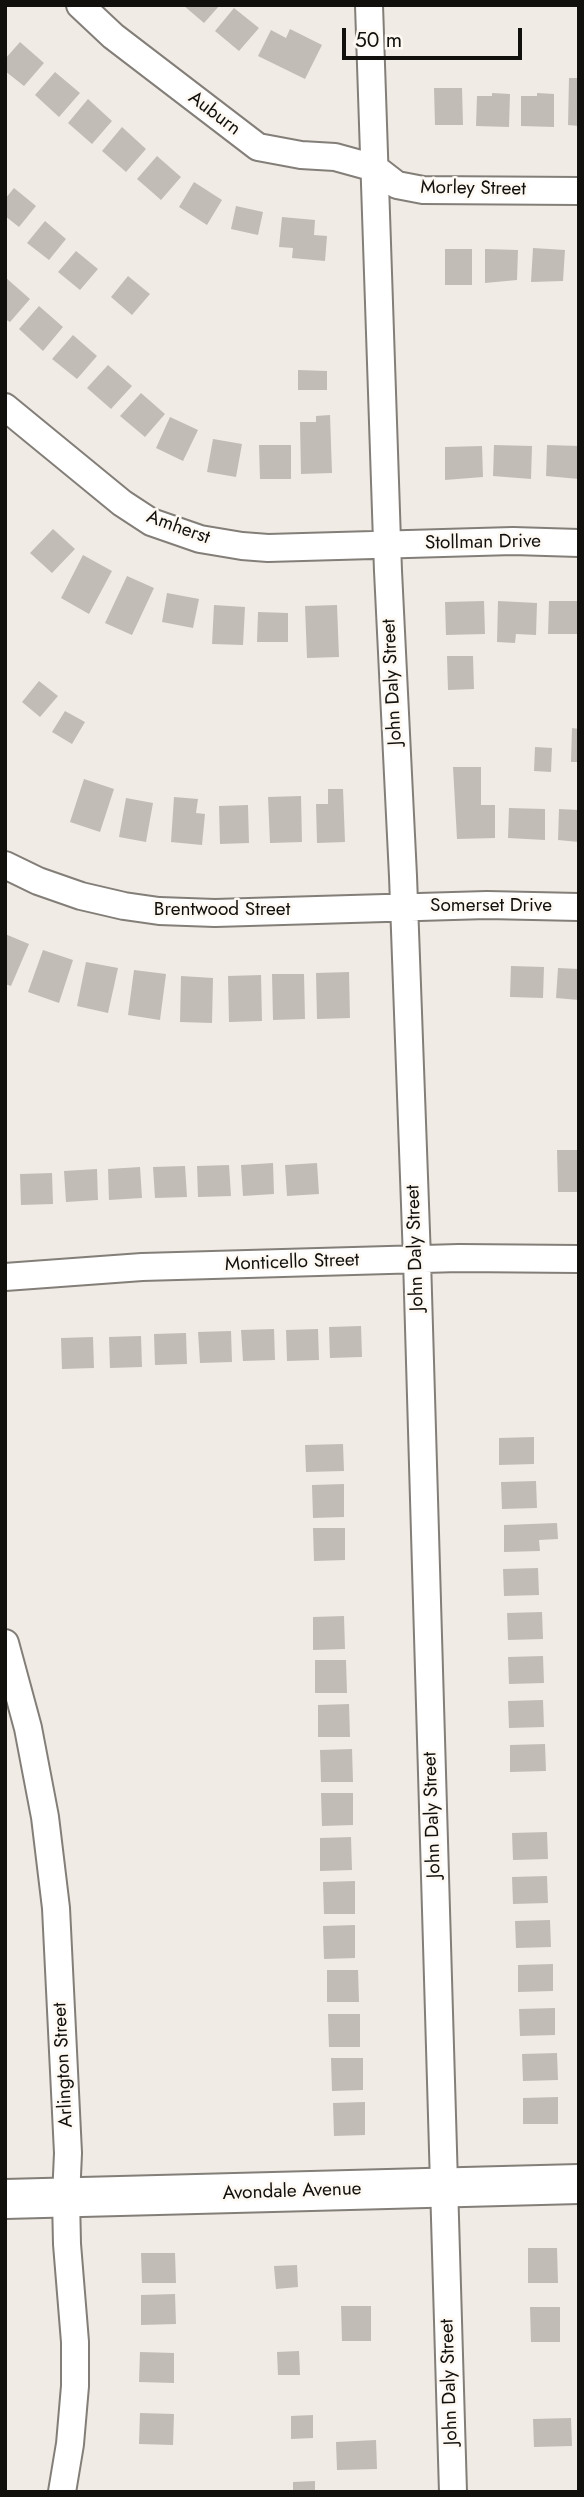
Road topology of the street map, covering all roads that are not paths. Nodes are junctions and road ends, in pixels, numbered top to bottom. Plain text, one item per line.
1 (80, 5) edge
2 (369, 5) edge
3 (374, 167) junction
4 (579, 191) edge
5 (5, 407) edge
6 (579, 543) edge
7 (387, 544) junction
8 (5, 865) edge
9 (404, 906) junction
10 (579, 907) edge
11 (417, 1259) junction
12 (579, 1259) edge
13 (5, 1277) edge
14 (5, 1643) edge
15 (579, 2184) edge
16 (443, 2188) junction
17 (66, 2198) junction
18 (5, 2199) edge
19 (62, 2492) edge
20 (453, 2492) edge

1 - 3 street, Auburn
2 - 3 street, John Daly Street
3 - 4 street, Morley Street
3 - 7 street, John Daly Street
5 - 7 street, Amherst
6 - 7 street, Stollman Drive
7 - 9 street, John Daly Street
8 - 9 street, Brentwood Street
9 - 10 street, Somerset Drive
9 - 11 street, John Daly Street
11 - 12 street, Monticello Street
11 - 13 street, Monticello Street
11 - 16 street, John Daly Street
14 - 17 street, Arlington Street
15 - 16 street, Avondale Avenue
16 - 17 street, Avondale Avenue
16 - 20 street, John Daly Street
17 - 18 street, Avondale Avenue
17 - 19 street, Arlington Street

